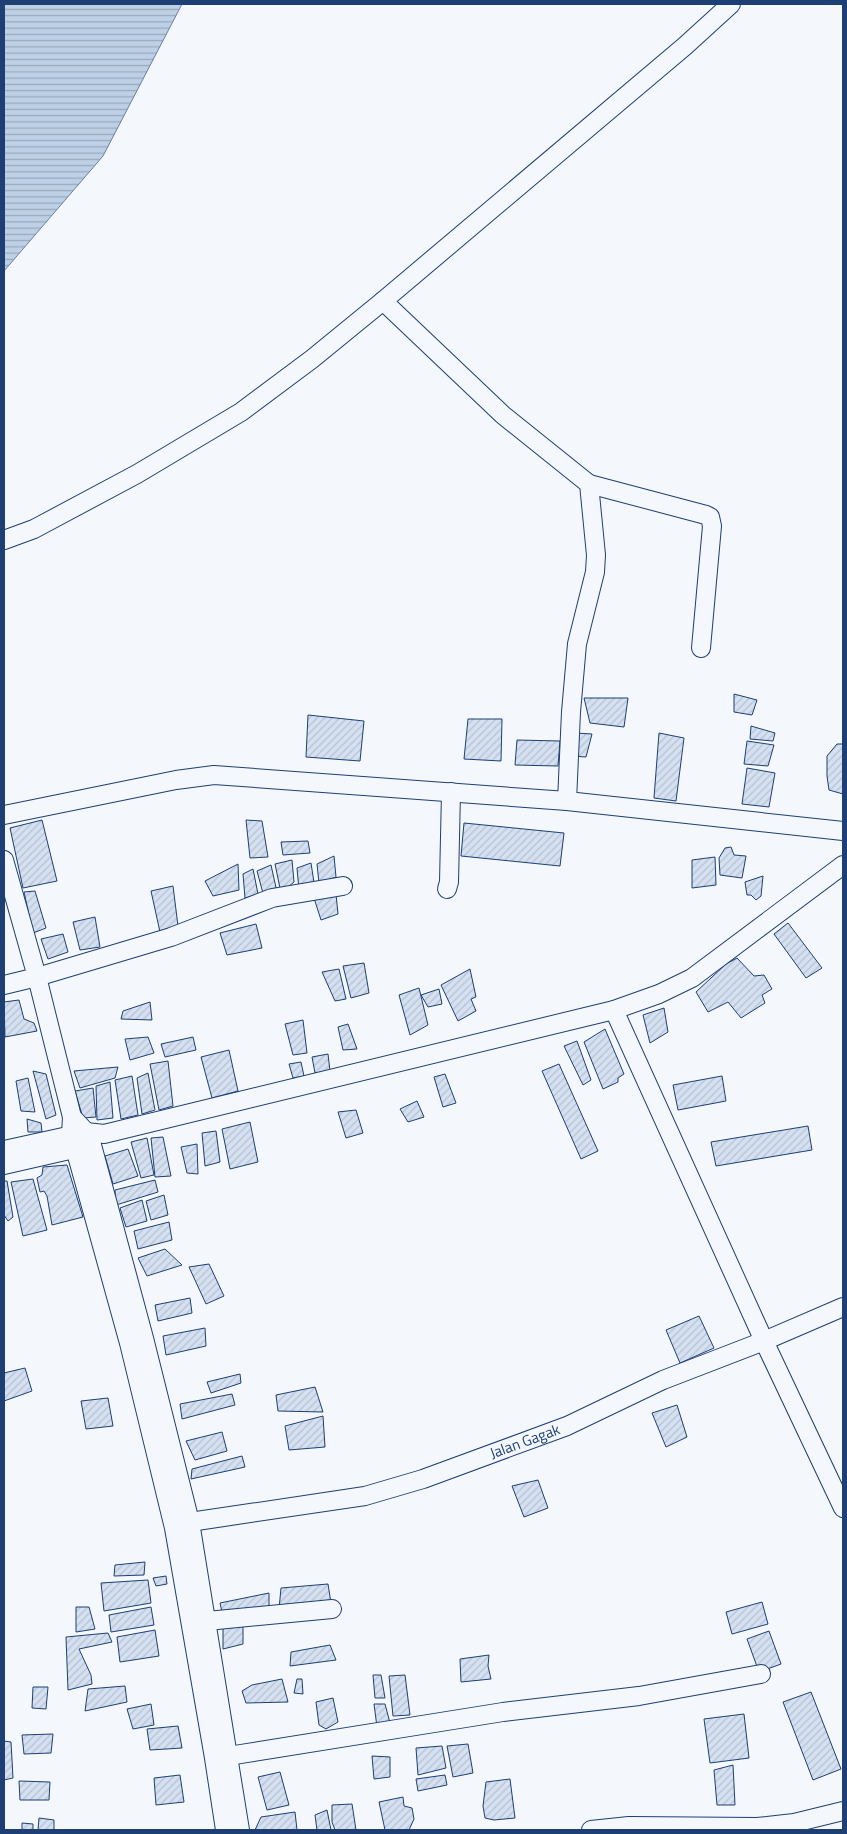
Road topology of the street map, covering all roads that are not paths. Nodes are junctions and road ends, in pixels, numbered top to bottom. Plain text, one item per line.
1 (731, 4) edge
2 (383, 301) junction
3 (589, 484) junction
4 (4, 540) edge
5 (701, 648) dead end
6 (452, 792) junction
7 (567, 801) junction
8 (4, 815) edge
9 (843, 831) edge
10 (4, 860) edge
11 (843, 864) edge
12 (344, 886) dead end
13 (447, 889) dead end
14 (36, 977) junction
15 (4, 985) edge
16 (614, 1010) junction
17 (83, 1135) junction
18 (4, 1150) edge
19 (4, 1166) edge
20 (843, 1307) edge
21 (764, 1341) junction
22 (843, 1508) edge
23 (190, 1522) junction
24 (332, 1609) dead end
25 (207, 1621) junction
26 (761, 1674) dead end
27 (228, 1756) junction
28 (843, 1811) edge
29 (224, 1830) edge
30 (240, 1830) edge
31 (591, 1830) edge

1 - 2 street
2 - 3 street
2 - 4 street
3 - 5 street
3 - 7 street
6 - 7 street
6 - 8 street
6 - 13 street
7 - 9 street
10 - 14 street
11 - 16 street
12 - 14 street
14 - 15 street
14 - 17 street
16 - 17 street
16 - 21 street
17 - 18 street
17 - 19 street
17 - 23 street
17 - 29 street
20 - 21 street, Jalan Gagak
21 - 22 street
21 - 23 street, Jalan Gagak
23 - 25 street
24 - 25 street
25 - 27 street
26 - 27 street
27 - 30 street
28 - 31 street

